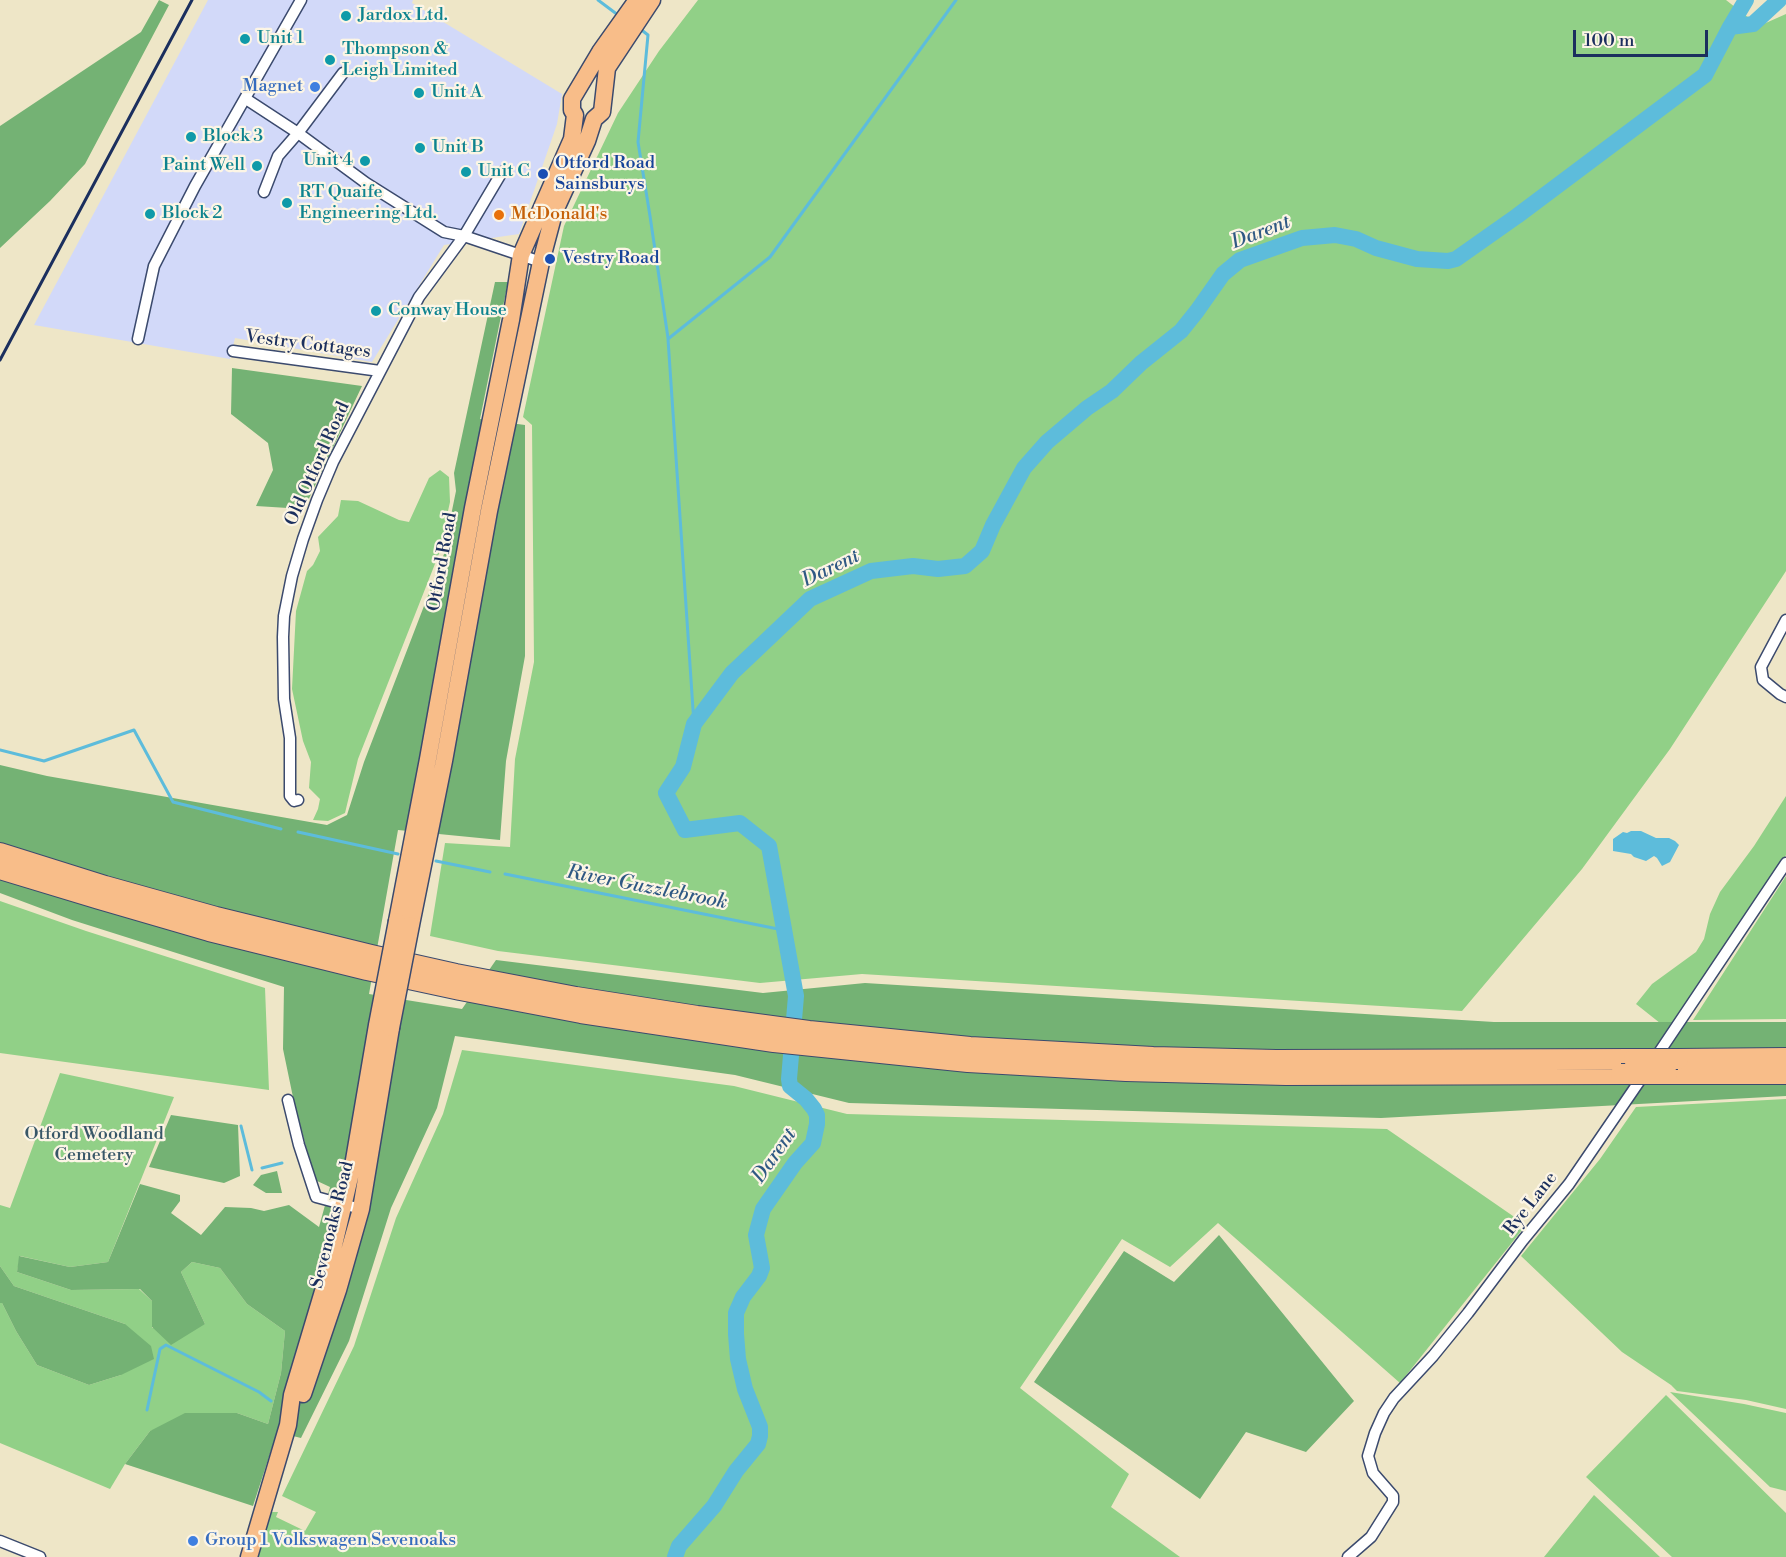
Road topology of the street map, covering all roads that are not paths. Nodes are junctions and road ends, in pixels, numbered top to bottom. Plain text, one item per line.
1 (301, 0) edge
2 (637, 0) edge
3 (652, 0) edge
4 (343, 73) dead end
5 (577, 91) junction
6 (246, 99) junction
7 (603, 99) junction
8 (575, 115) junction
9 (594, 119) junction
10 (298, 134) junction
11 (502, 172) dead end
12 (264, 192) dead end
13 (464, 236) junction
14 (521, 255) junction
15 (541, 262) junction
16 (138, 339) dead end
17 (233, 351) dead end
18 (380, 371) junction
19 (1786, 620) edge
20 (1786, 697) edge
21 (298, 800) dead end
22 (0, 853) edge
23 (1786, 863) edge
24 (0, 869) edge
25 (404, 923) junction
26 (384, 1027) junction
27 (745, 1030) junction
28 (853, 1044) junction
29 (1786, 1058) edge
30 (1673, 1066) junction
31 (1786, 1074) edge
32 (288, 1100) dead end
33 (344, 1204) junction
34 (361, 1209) junction
35 (288, 1425) junction
36 (0, 1541) edge
37 (40, 1557) edge
38 (249, 1557) edge
39 (1348, 1557) edge

1 - 6 street
2 - 5 main road, Otford Road
3 - 7 main road, Otford Road
4 - 10 street
5 - 7 main road
5 - 8 main road, Otford Road
6 - 10 street
6 - 16 street
7 - 9 main road, Otford Road
8 - 9 main road
8 - 14 main road, Otford Road
9 - 15 main road, Otford Road
10 - 12 street
10 - 13 street
11 - 13 street, Old Otford Road
13 - 14 street
13 - 18 street, Old Otford Road
14 - 15 street
14 - 25 main road, Otford Road
15 - 25 main road, Otford Road
17 - 18 street, Vestry Cottages
18 - 21 street, Old Otford Road
19 - 20 street
22 - 27 highway
23 - 39 street, Rye Lane
24 - 27 highway
25 - 26 main road, Otford Road, bridge
26 - 33 main road, Sevenoaks Road
26 - 34 main road, Sevenoaks Road
27 - 28 highway
28 - 30 highway, bridge
28 - 30 highway, bridge
29 - 30 highway
30 - 31 highway
32 - 33 street
33 - 34 street
33 - 35 main road, Sevenoaks Road
34 - 35 main road, Sevenoaks Road
35 - 38 main road, Sevenoaks Road
36 - 37 street

